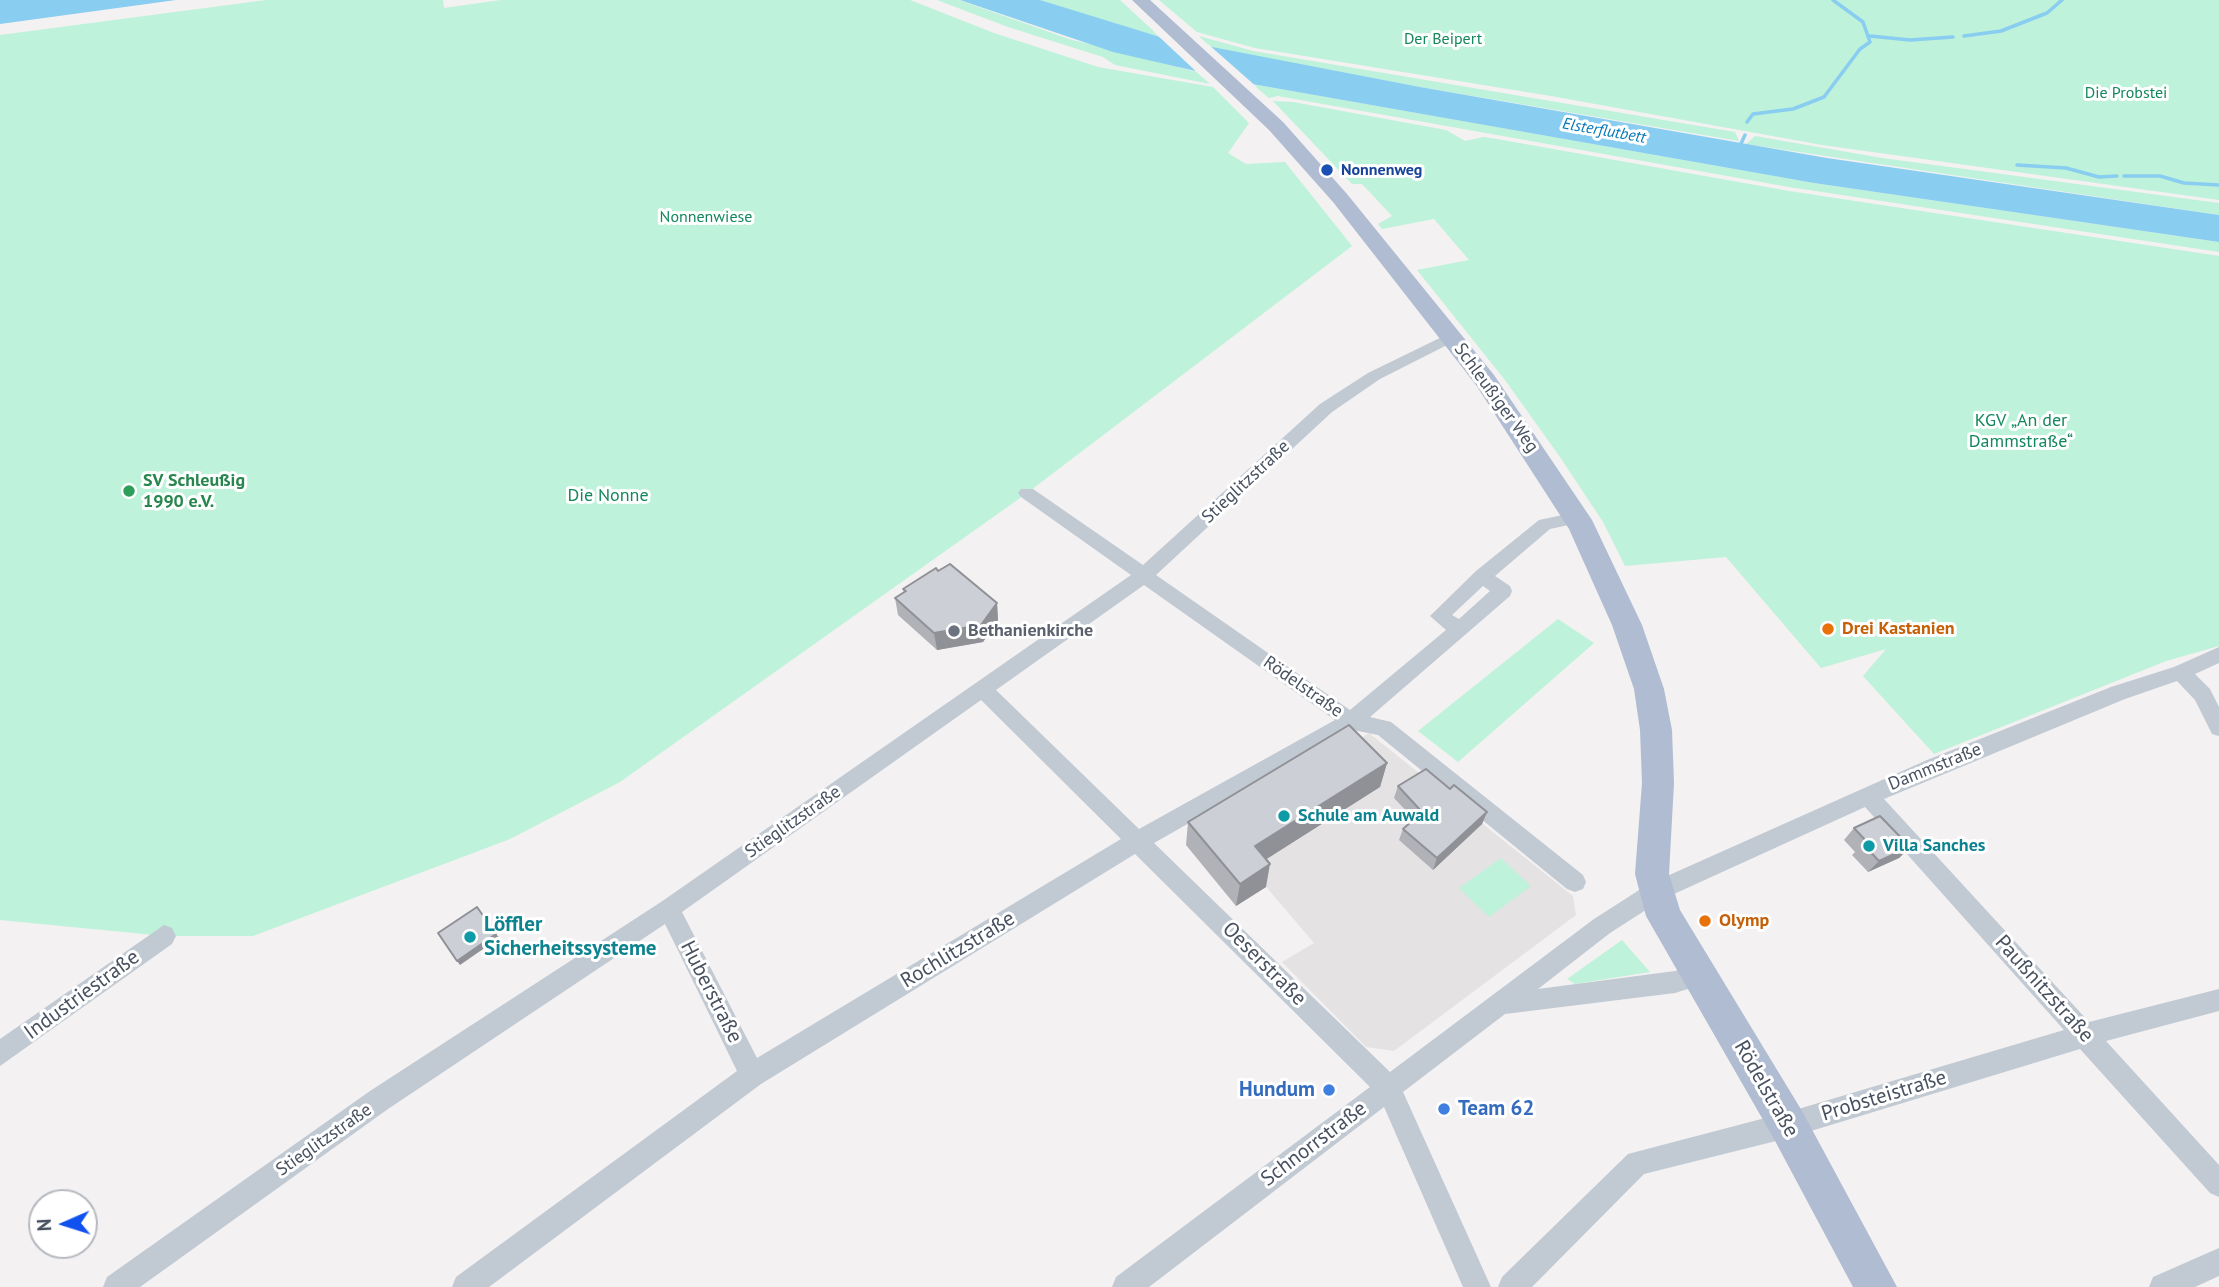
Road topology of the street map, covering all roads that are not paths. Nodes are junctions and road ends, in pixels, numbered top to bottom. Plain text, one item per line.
1 (1140, 0) edge
2 (1452, 337) junction
3 (1027, 493) dead end
4 (1577, 518) junction
5 (1143, 576) junction
6 (2219, 654) edge
7 (2181, 672) junction
8 (982, 689) junction
9 (2211, 697) edge
10 (1351, 720) junction
11 (2219, 728) edge
12 (1867, 795) junction
13 (1139, 840) junction
14 (1574, 882) dead end
15 (1655, 892) junction
16 (669, 909) junction
17 (164, 936) dead end
18 (1699, 975) junction
19 (2219, 1000) edge
20 (1503, 1003) junction
21 (2086, 1035) junction
22 (0, 1054) edge
23 (752, 1076) junction
24 (1388, 1087) junction
25 (1788, 1125) junction
26 (2219, 1184) edge
27 (2219, 1262) edge
28 (117, 1287) edge
29 (466, 1287) edge
30 (1126, 1287) edge
31 (1478, 1287) edge
32 (1512, 1287) edge
33 (1876, 1287) edge
34 (2163, 1287) edge

1 - 2 main road, Schleußiger Weg
2 - 4 main road, Schleußiger Weg
2 - 5 street, Stieglitzstraße
3 - 5 street, Rödelstraße
4 - 10 street, Rochlitzstraße
4 - 15 main road, Schleußiger Weg
5 - 8 street, Stieglitzstraße
5 - 10 street, Rödelstraße
6 - 7 street, Dammstraße
7 - 9 street
7 - 12 street, Dammstraße
8 - 13 street, Oeserstraße
8 - 16 street, Stieglitzstraße
9 - 11 street
10 - 13 street, Rochlitzstraße
10 - 14 street, Rödelstraße
12 - 15 street, Dammstraße
12 - 21 street, Paußnitzstraße
13 - 23 street, Rochlitzstraße
13 - 24 street, Oeserstraße
15 - 18 main road, Rödelstraße
15 - 20 street, Schnorrstraße
16 - 23 street, Huberstraße
16 - 28 street, Stieglitzstraße
17 - 22 street, Industriestraße
18 - 20 street
18 - 25 main road, Rödelstraße
19 - 21 street, Probsteistraße
20 - 24 street, Schnorrstraße
21 - 25 street, Probsteistraße
21 - 26 street, Paußnitzstraße
23 - 29 street, Rochlitzstraße
24 - 30 street, Schnorrstraße
24 - 31 street, Oeserstraße
25 - 32 street, Probsteistraße
25 - 33 main road, Rödelstraße
27 - 34 street

